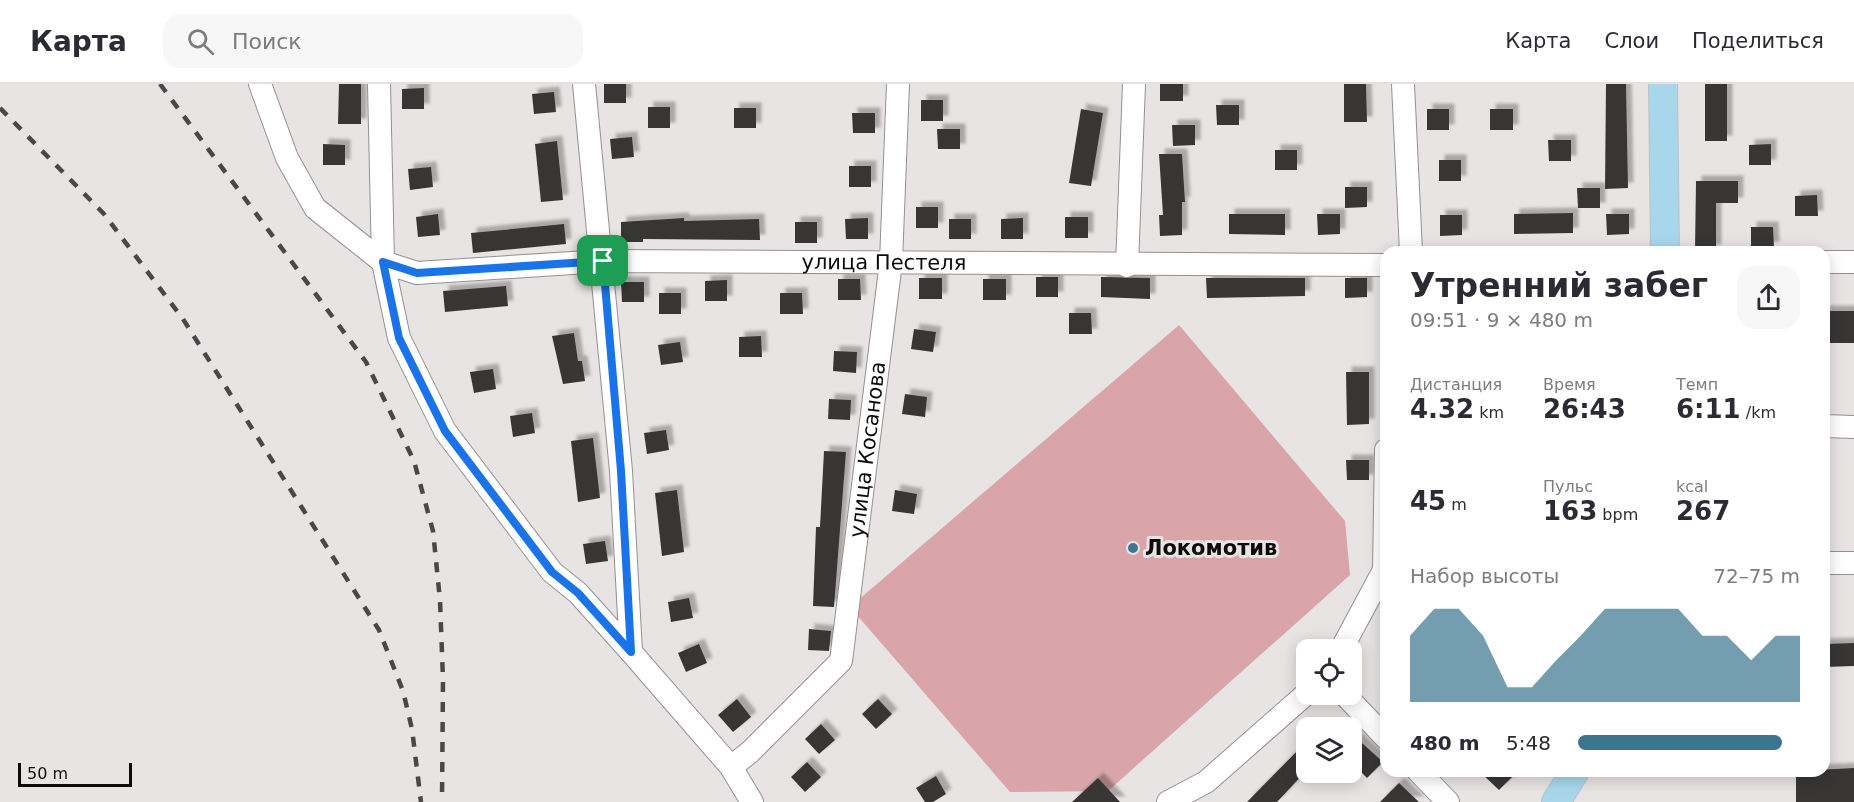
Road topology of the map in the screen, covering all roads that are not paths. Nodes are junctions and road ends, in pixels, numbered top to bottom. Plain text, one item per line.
1 (260, 84) edge
2 (379, 84) edge
3 (584, 84) edge
4 (898, 84) edge
5 (1134, 84) edge
6 (1403, 84) edge
7 (1663, 84) edge
8 (1412, 246) edge
9 (1665, 246) edge
10 (603, 261) junction
11 (383, 262) junction
12 (891, 262) junction
13 (1830, 262) edge
14 (1854, 262) edge
15 (1380, 265) edge
16 (1127, 266) junction
17 (1830, 426) edge
18 (1854, 427) edge
19 (1830, 563) edge
20 (1854, 563) edge
21 (1380, 579) edge
22 (1347, 639) edge
23 (631, 652) junction
24 (1296, 703) edge
25 (1354, 705) edge
26 (1380, 732) edge
27 (730, 767) junction
28 (1424, 777) edge
29 (1571, 777) edge
30 (752, 802) edge
31 (1168, 802) edge
32 (1448, 802) edge
33 (1556, 802) edge

1 - 11 street
2 - 11 street
3 - 10 street
4 - 12 street, улица Косанова
5 - 16 street
6 - 8 street
7 - 9 main road
10 - 11 street, улица Пестеля
10 - 12 street, улица Пестеля
10 - 23 street
11 - 23 street
12 - 16 street, улица Пестеля
12 - 27 street, улица Косанова
13 - 14 street
15 - 16 street, улица Пестеля
17 - 18 street
19 - 20 street
21 - 22 street
23 - 27 street
24 - 31 street
25 - 26 street
27 - 30 street
28 - 32 street
29 - 33 main road

